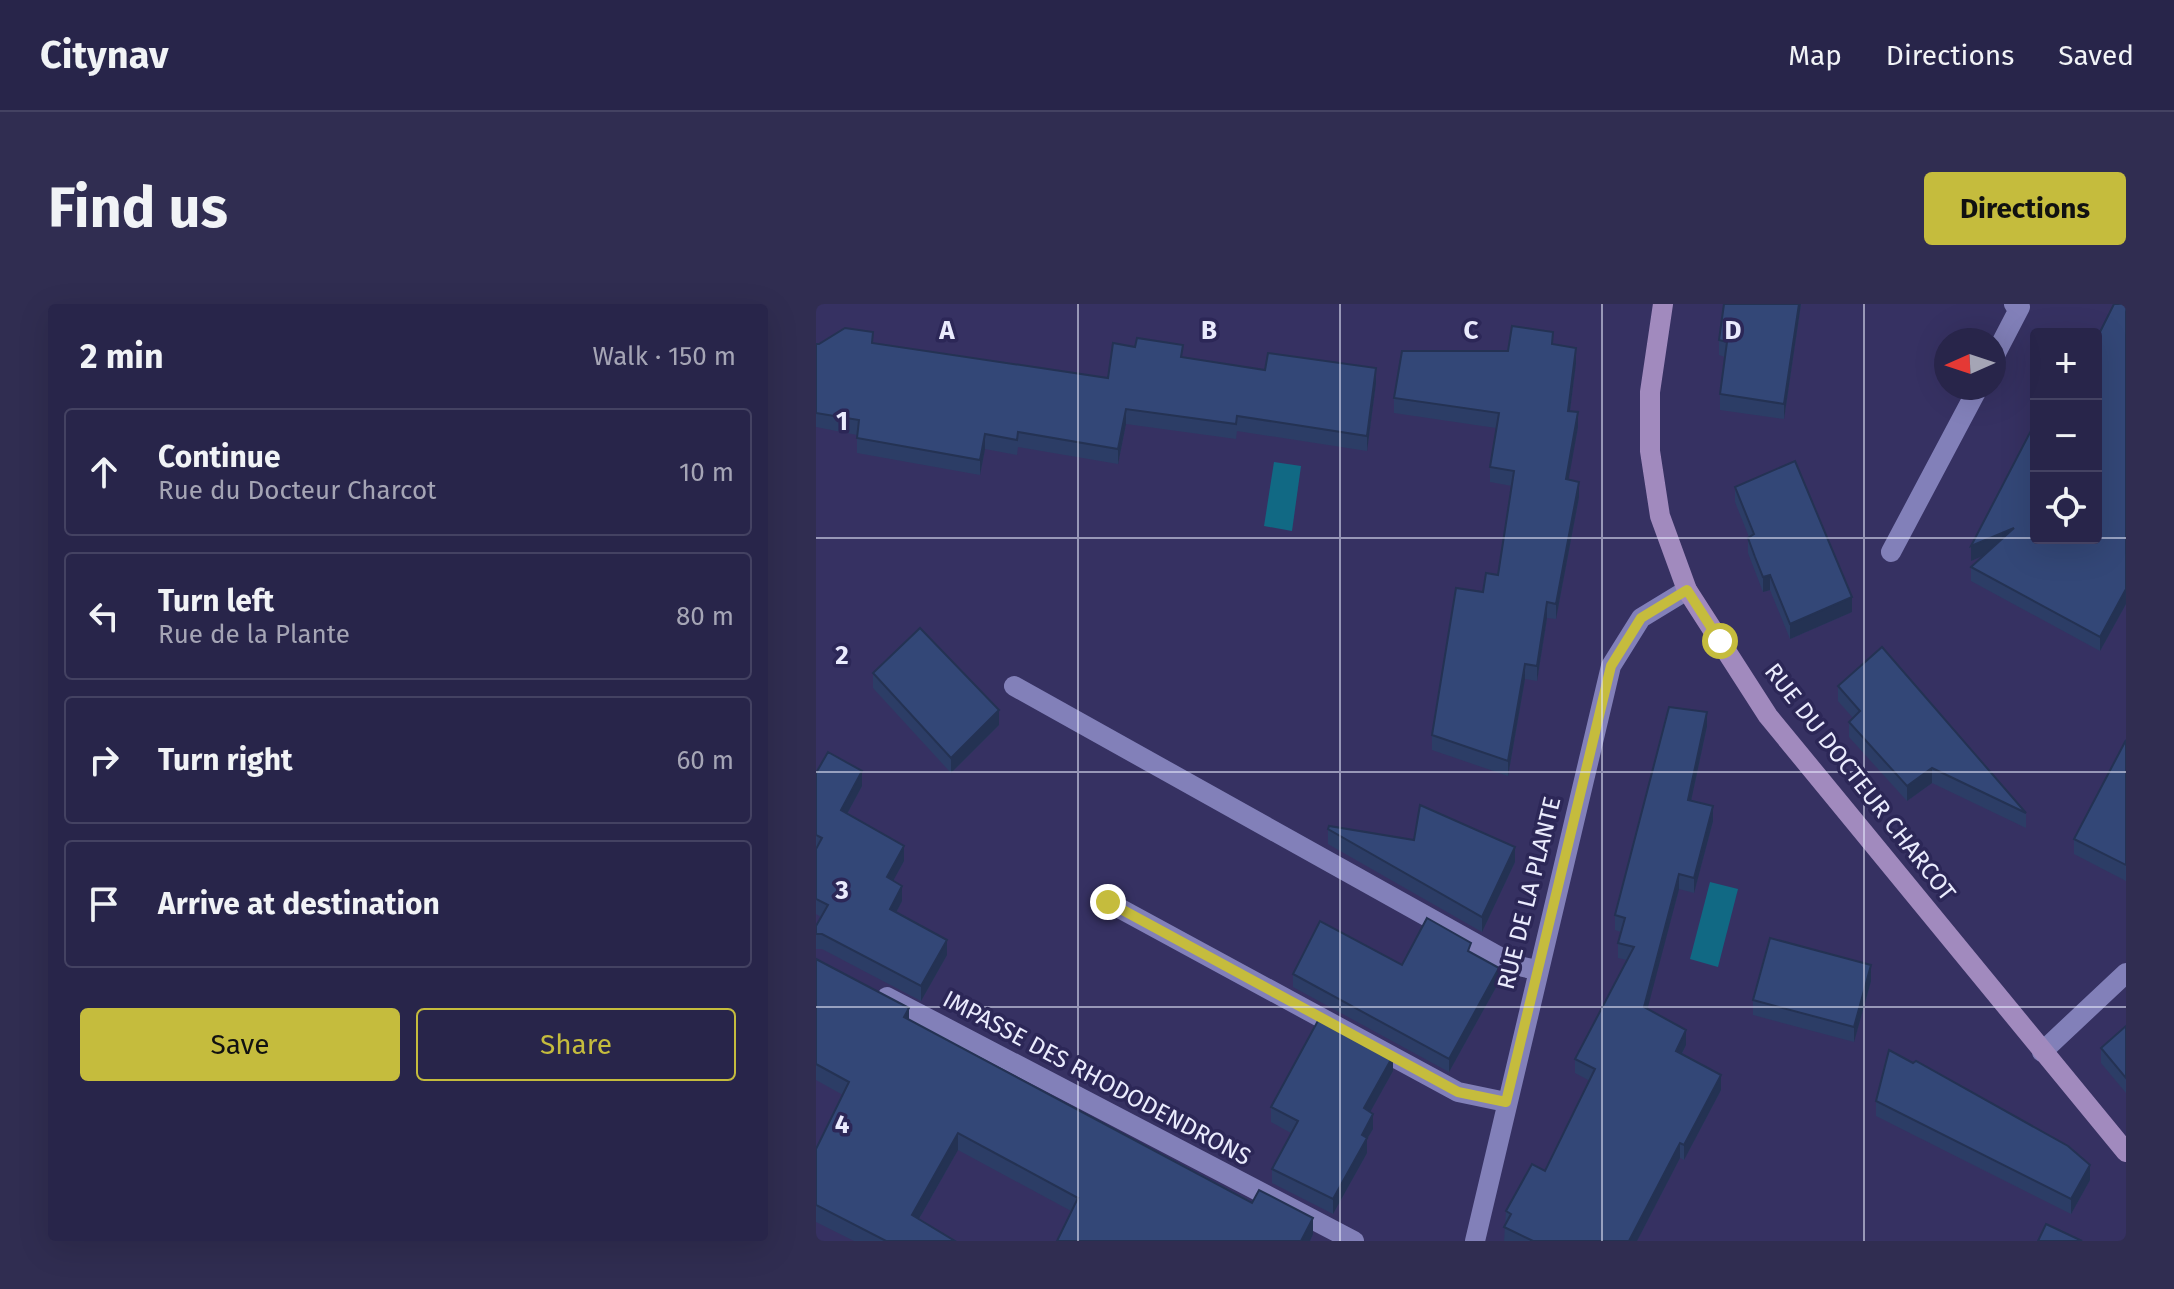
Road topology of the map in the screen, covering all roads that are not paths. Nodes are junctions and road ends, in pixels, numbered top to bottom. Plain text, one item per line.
1 (1663, 304) edge
2 (2014, 304) edge
3 (2006, 334) edge
4 (1972, 400) edge
5 (1891, 552) dead end
6 (1687, 590) junction
7 (1014, 686) dead end
8 (1108, 902) dead end
9 (1537, 970) junction
10 (2126, 973) edge
11 (873, 990) edge
12 (2042, 1052) junction
13 (1506, 1102) junction
14 (2126, 1152) edge
15 (1354, 1241) edge
16 (1475, 1241) edge

1 - 6 street, RUE DU DOCTEUR CHARCOT
2 - 3 street
4 - 5 street
6 - 9 street, RUE DE LA PLANTE
6 - 12 street, RUE DU DOCTEUR CHARCOT
7 - 9 street
8 - 13 street
9 - 13 street, RUE DE LA PLANTE
10 - 12 street
11 - 15 street, IMPASSE DES RHODODENDRONS
12 - 14 street, RUE DU DOCTEUR CHARCOT
13 - 16 street, RUE DE LA PLANTE

